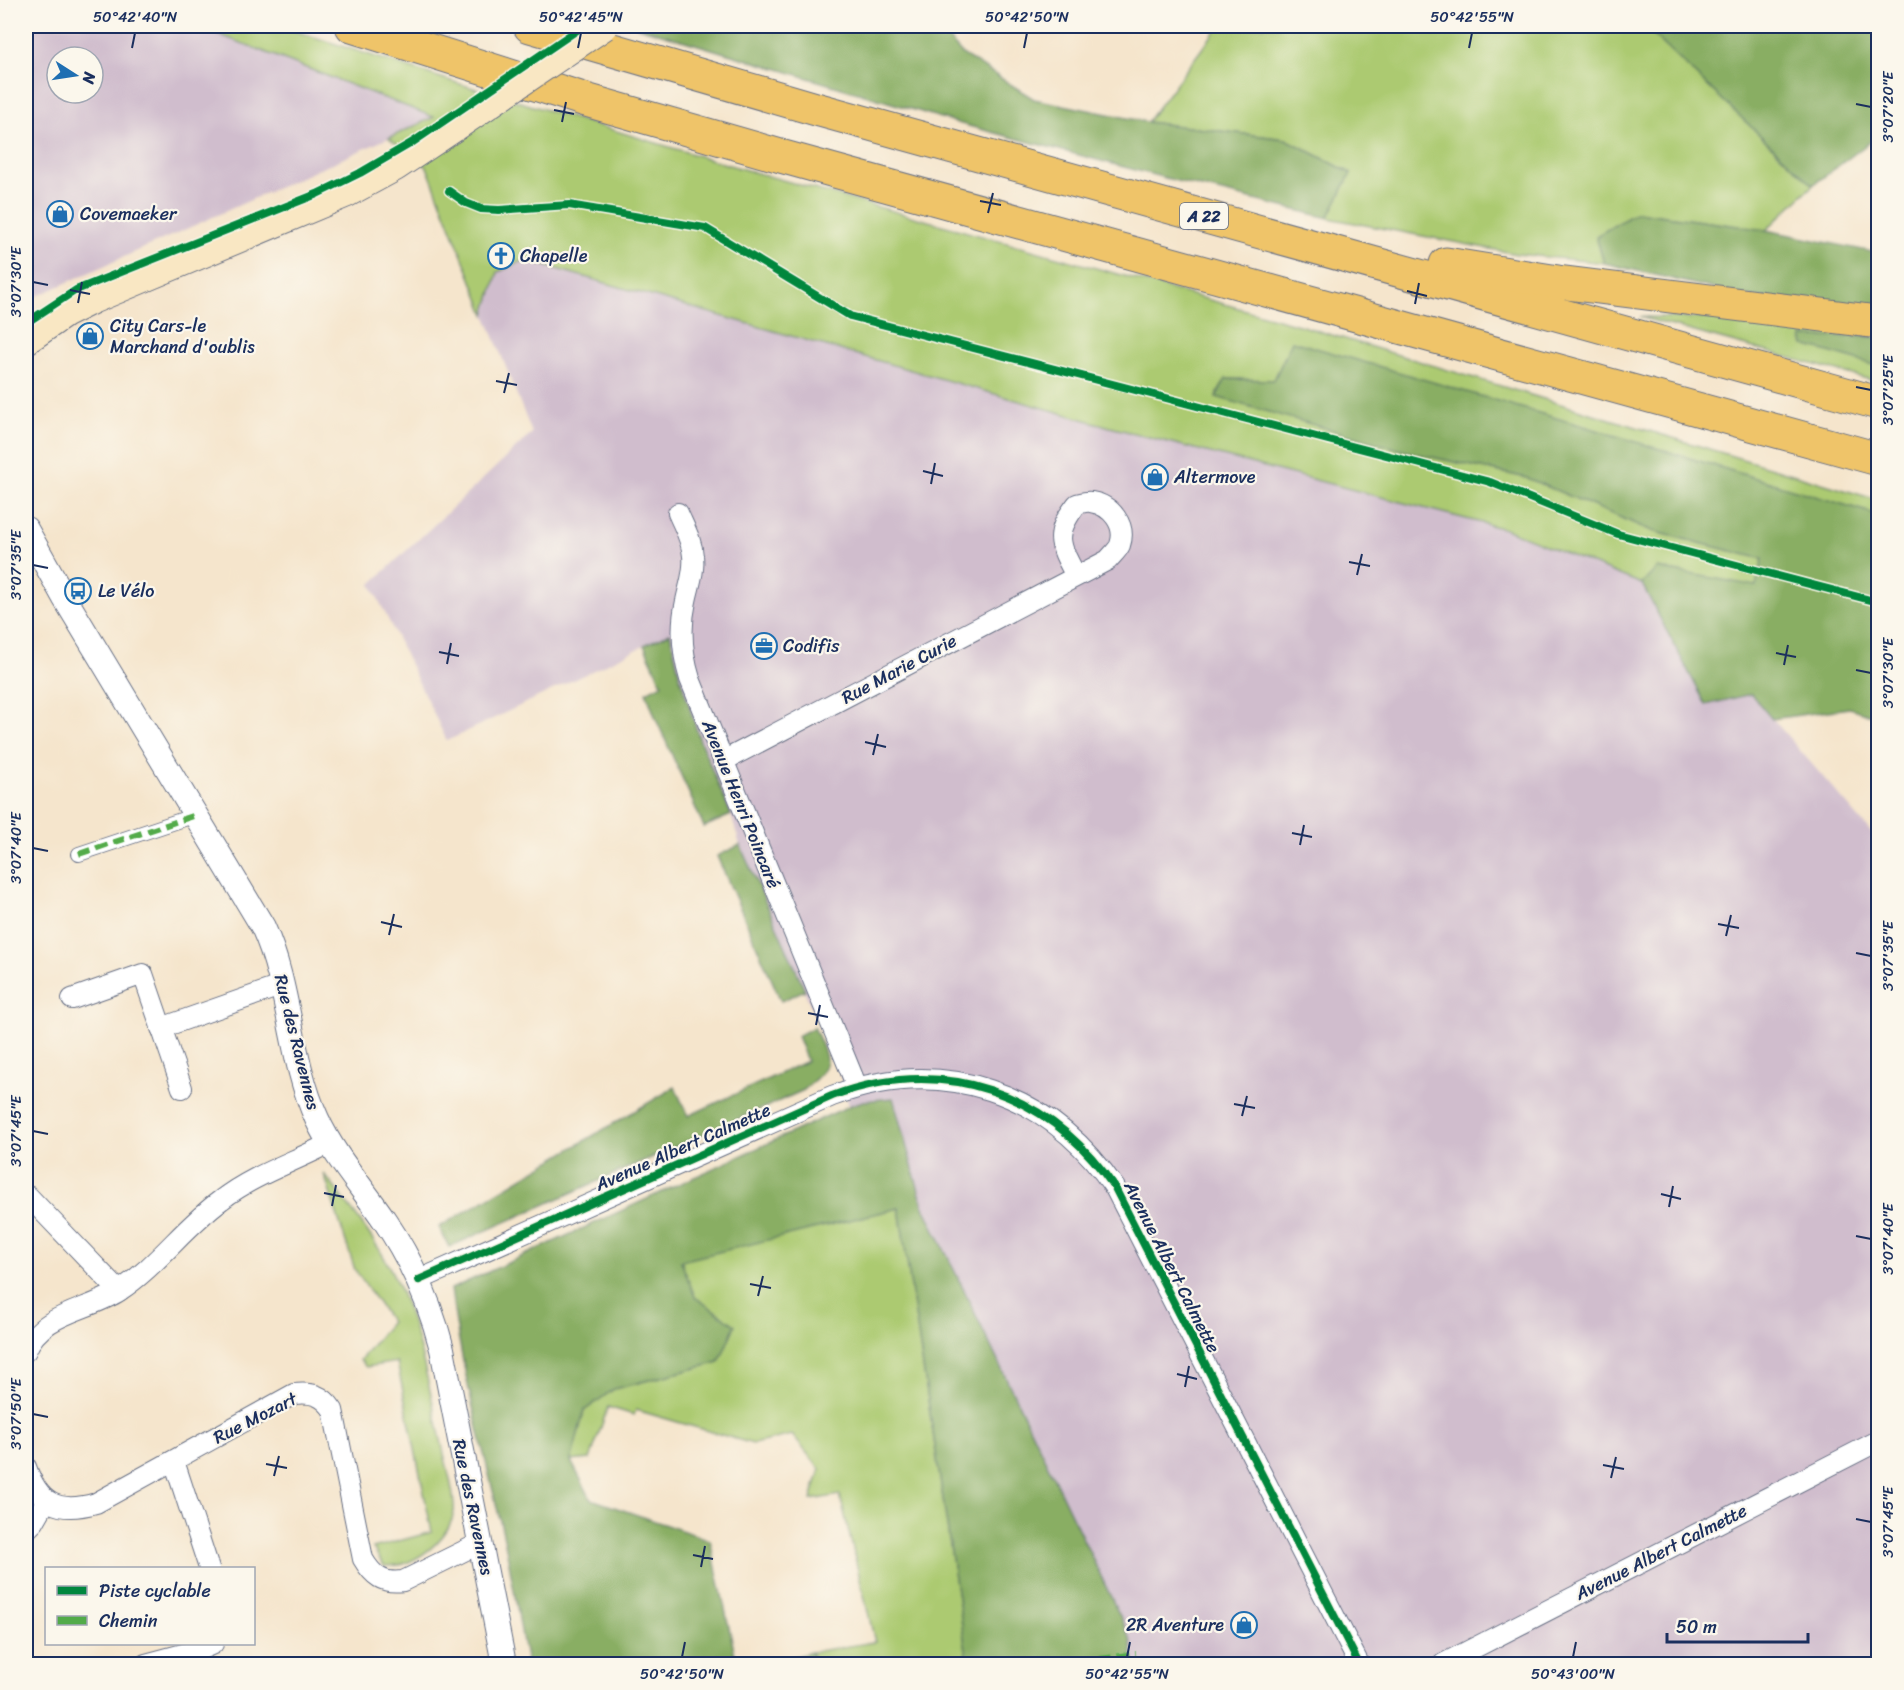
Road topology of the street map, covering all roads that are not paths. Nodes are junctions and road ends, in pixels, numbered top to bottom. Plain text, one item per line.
1 (352, 26) edge
2 (530, 26) edge
3 (605, 26) edge
4 (1089, 184) junction
5 (1878, 322) edge
6 (50, 325) junction
7 (26, 341) edge
8 (26, 357) edge
9 (1878, 403) edge
10 (1802, 438) junction
11 (1878, 459) edge
12 (1878, 475) edge
13 (678, 513) dead end
14 (26, 529) edge
15 (32, 544) edge
16 (1076, 576) dead end
17 (723, 761) junction
18 (196, 815) junction
19 (79, 854) dead end
20 (283, 985) junction
21 (72, 999) dead end
22 (161, 1028) junction
23 (182, 1088) dead end
24 (857, 1088) junction
25 (330, 1143) junction
26 (28, 1196) dead end
27 (419, 1280) junction
28 (119, 1292) junction
29 (26, 1351) edge
30 (1878, 1441) edge
31 (174, 1461) junction
32 (26, 1467) edge
33 (46, 1501) junction
34 (26, 1530) edge
35 (480, 1543) junction
36 (207, 1567) edge
37 (211, 1645) edge
38 (146, 1665) edge
39 (504, 1665) edge
40 (1359, 1665) edge
41 (1443, 1665) edge

1 - 10 highway
2 - 4 highway, A 22
3 - 6 main road, bridge
4 - 5 highway
4 - 9 highway, A 22
6 - 7 main road
6 - 8 main road
10 - 11 highway
10 - 12 highway
13 - 17 street, Avenue Henri Poincaré
14 - 15 street, Rue des Ravennes
15 - 18 street, Rue des Ravennes
16 - 17 street, Rue Marie Curie
17 - 24 street, Avenue Henri Poincaré
18 - 19 street
18 - 20 street, Rue des Ravennes
20 - 22 street
20 - 25 street, Rue des Ravennes
21 - 22 street
22 - 23 street
24 - 27 street, Avenue Albert Calmette
24 - 40 street, Avenue Albert Calmette
25 - 27 street, Rue des Ravennes
25 - 28 street
26 - 28 street
27 - 35 street, Rue des Ravennes
28 - 29 street
30 - 41 street, Avenue Albert Calmette
31 - 33 street, Rue Mozart
31 - 35 street, Rue Mozart
31 - 36 street
32 - 33 street
33 - 34 street
35 - 39 street, Rue des Ravennes
37 - 38 street

